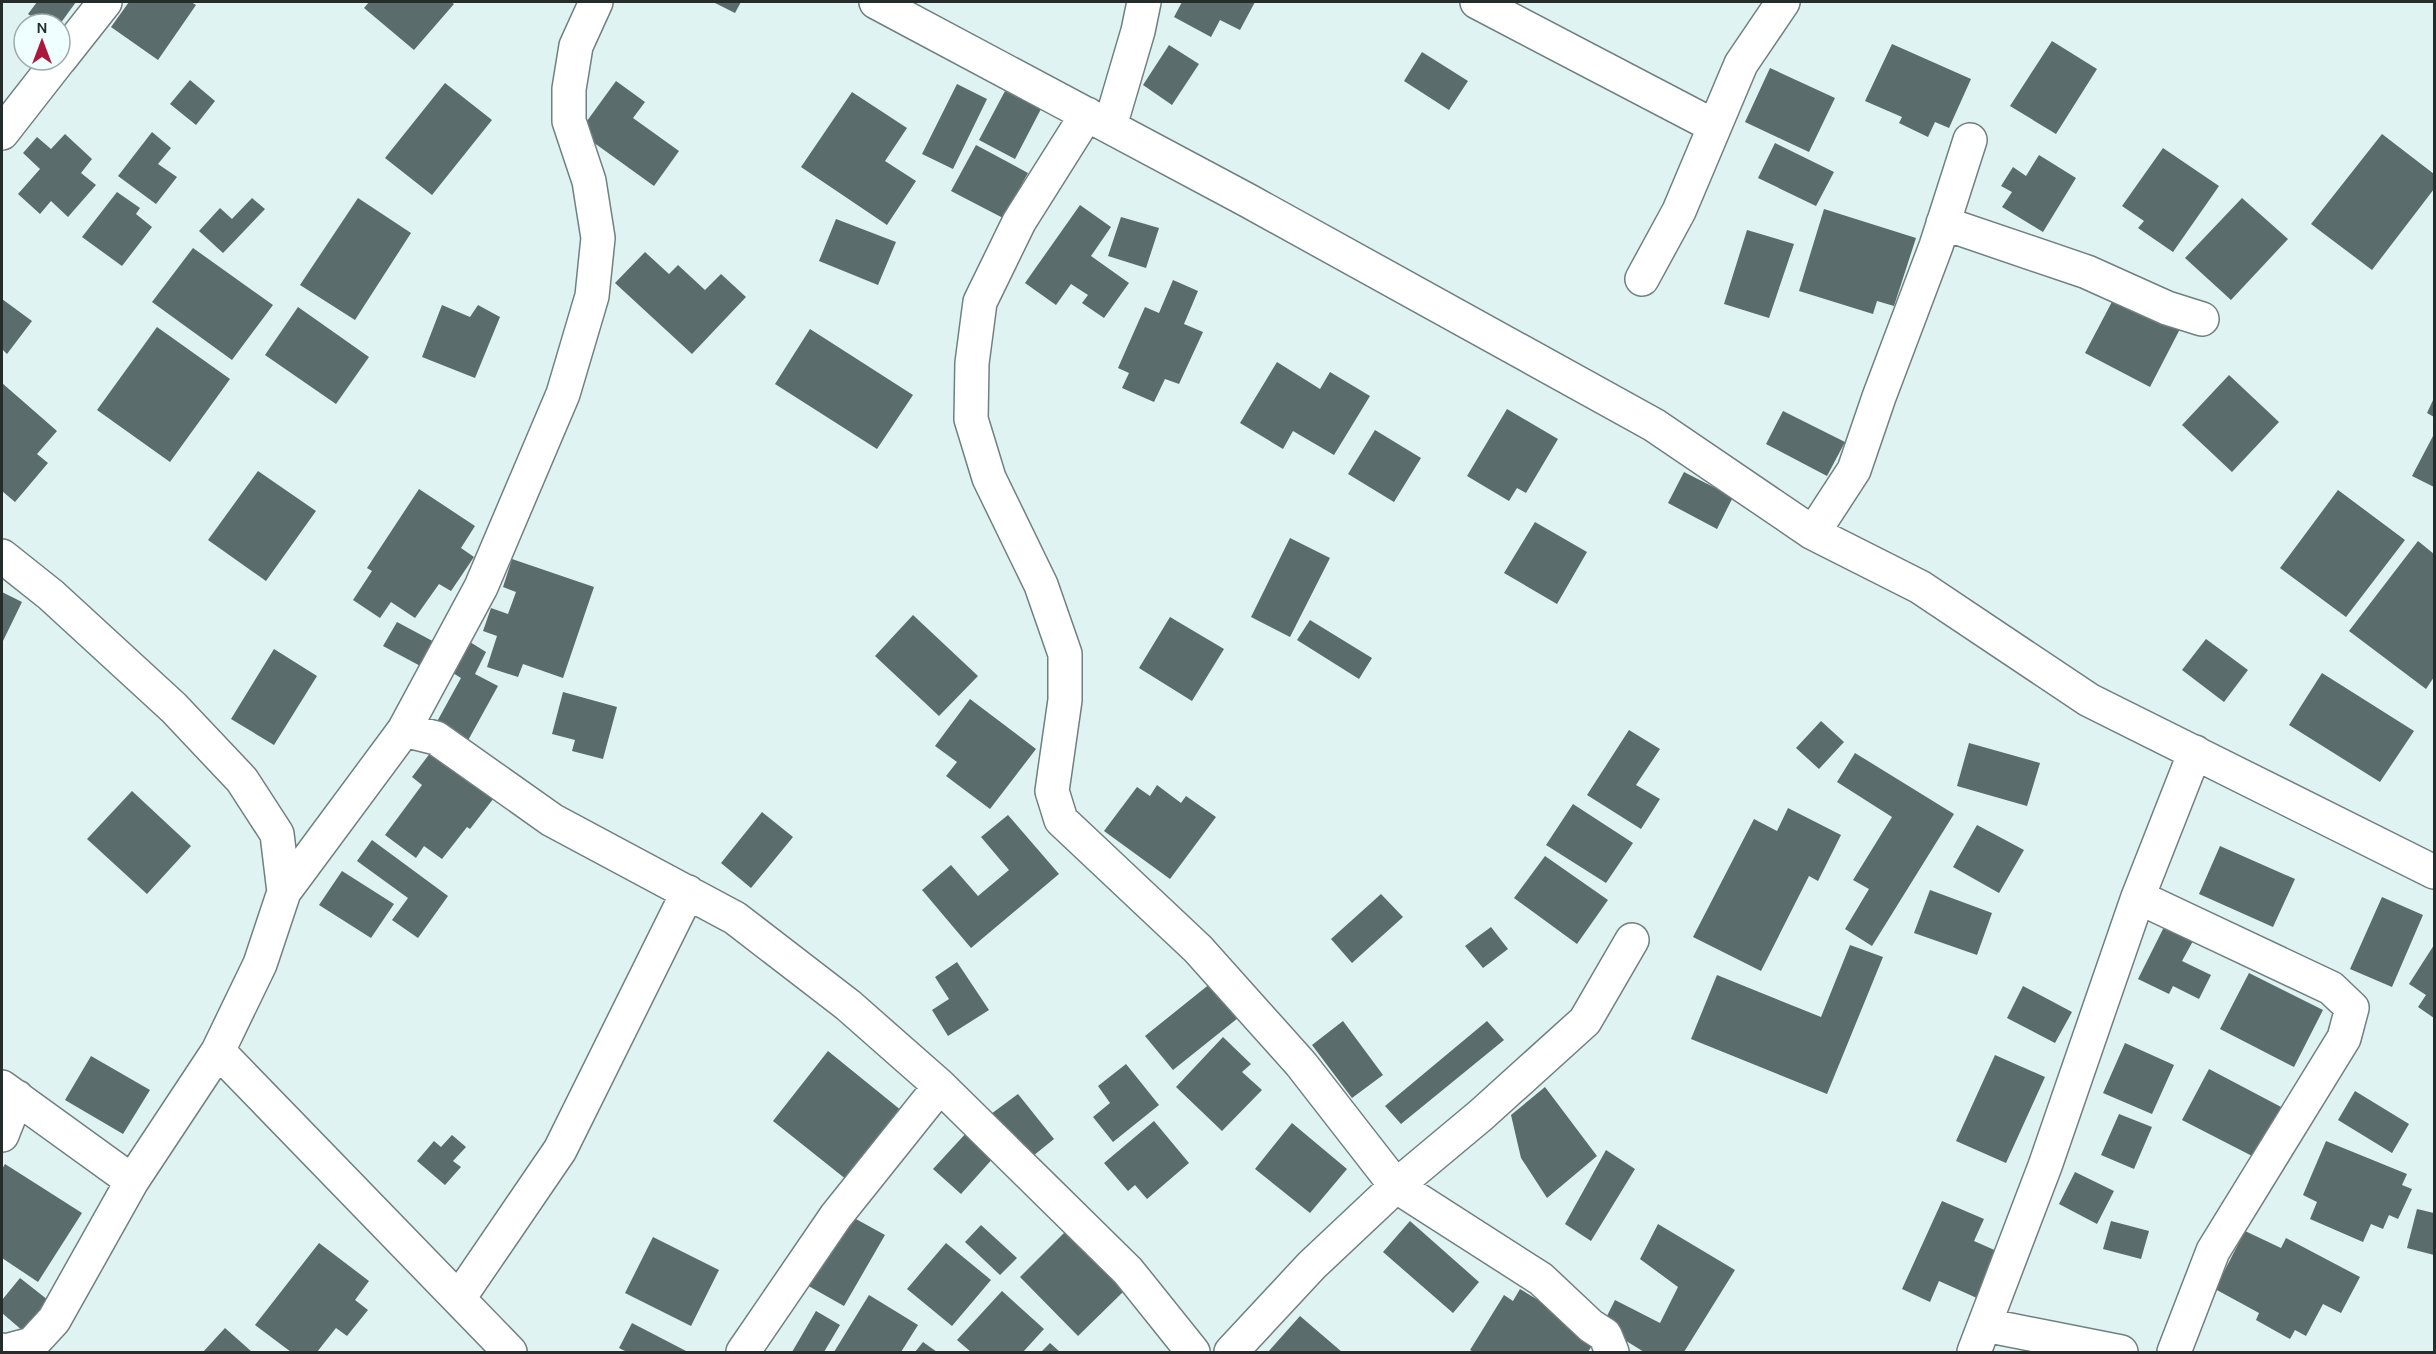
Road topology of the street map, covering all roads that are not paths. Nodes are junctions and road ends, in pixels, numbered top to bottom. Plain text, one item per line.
1 (105, 2) edge
2 (596, 2) edge
3 (876, 2) edge
4 (1144, 2) edge
5 (1477, 2) edge
6 (1783, 2) edge
7 (72, 43) edge
8 (49, 72) edge
9 (1098, 120) junction
10 (1714, 126) junction
11 (2, 133) edge
12 (1970, 140) dead end
13 (1943, 223) junction
14 (1642, 279) dead end
15 (2202, 319) dead end
16 (1813, 533) junction
17 (2, 556) edge
18 (404, 730) junction
19 (2195, 752) junction
20 (2434, 872) edge
21 (284, 892) junction
22 (688, 892) junction
23 (2139, 897) junction
24 (1632, 940) dead end
25 (218, 1051) junction
26 (940, 1086) junction
27 (9, 1092) edge
28 (2, 1135) edge
29 (132, 1181) junction
30 (1396, 1186) junction
31 (459, 1298) junction
32 (1979, 1339) edge
33 (2, 1350) edge
34 (510, 1353) edge
35 (743, 1353) edge
36 (1193, 1353) edge
37 (1231, 1353) edge
38 (1612, 1353) edge
39 (2121, 1353) edge
40 (2174, 1353) edge

1 - 7 street
2 - 18 street
3 - 9 street
4 - 9 street
5 - 10 street
6 - 10 street
8 - 11 street
9 - 16 street
9 - 30 street
10 - 14 street
12 - 13 street
13 - 15 street
13 - 16 street
16 - 19 street
17 - 21 street
18 - 21 street
18 - 22 street
19 - 20 street
19 - 23 street
21 - 25 street
22 - 26 street
22 - 31 street
23 - 32 street
23 - 40 street
24 - 30 street
25 - 29 street
25 - 31 street
26 - 35 street
26 - 36 street
27 - 28 street
27 - 29 street
29 - 33 street
30 - 37 street
30 - 38 street
31 - 34 street
32 - 39 street

